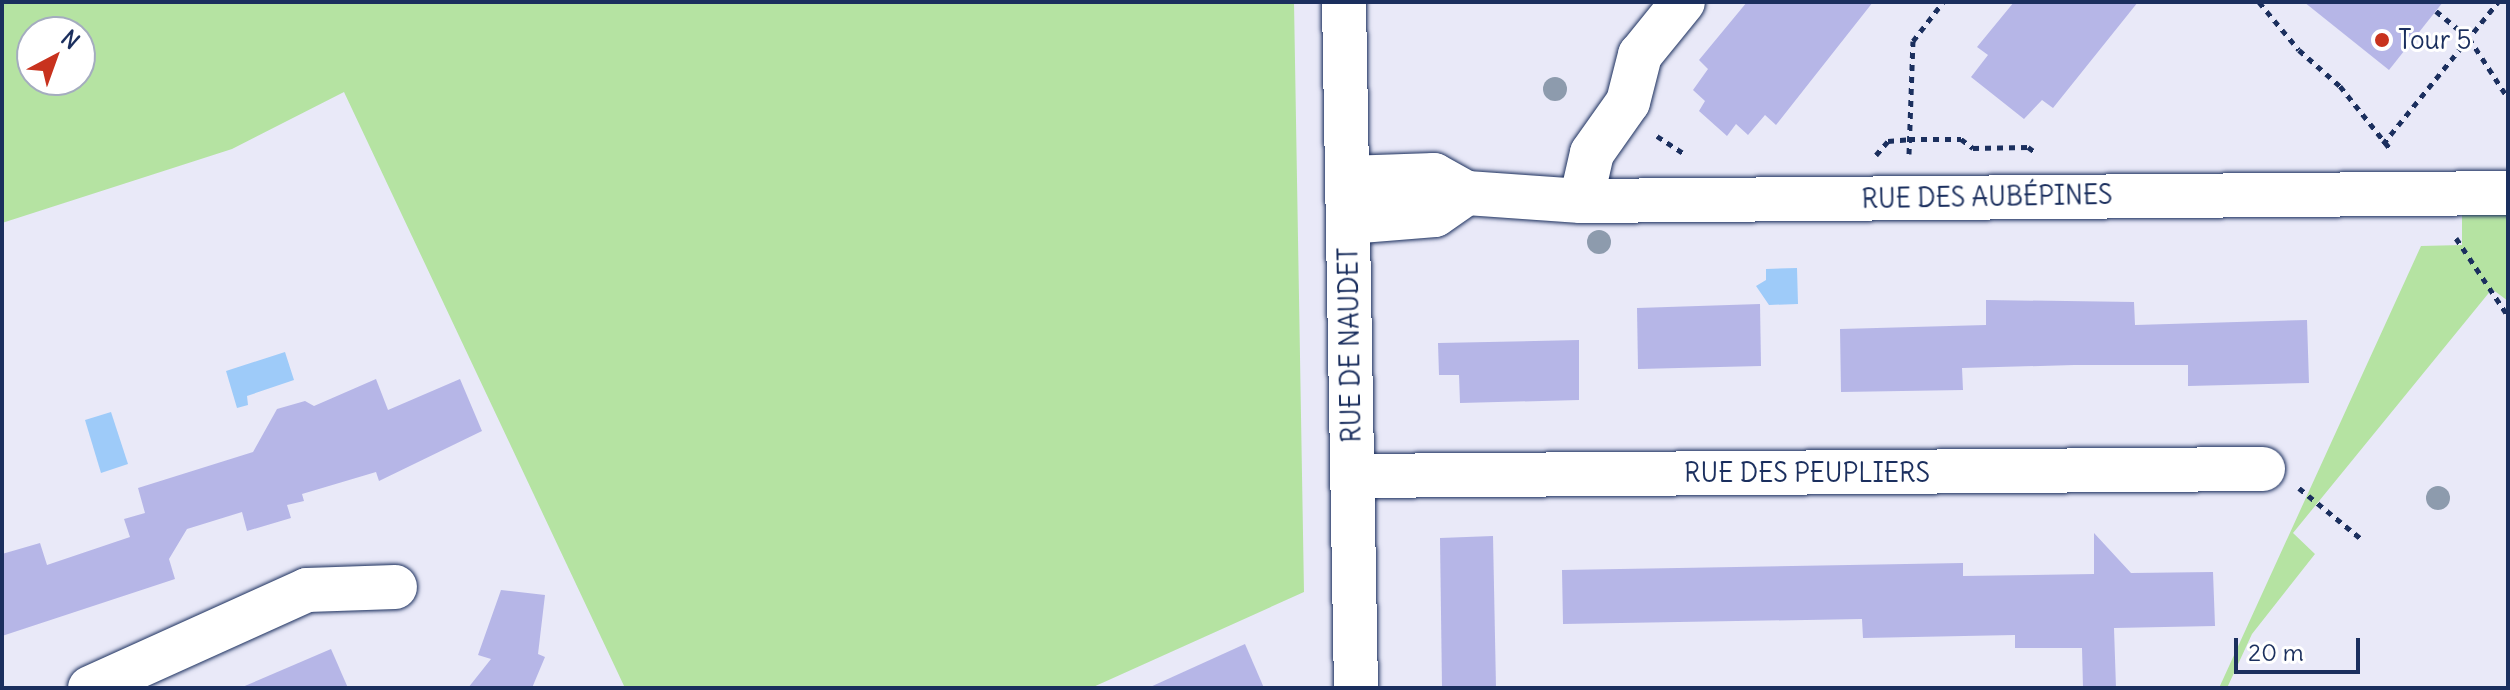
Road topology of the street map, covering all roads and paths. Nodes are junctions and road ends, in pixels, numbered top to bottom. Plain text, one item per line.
1 (1344, 2) edge
2 (1683, 2) edge
3 (1943, 2) edge
4 (2259, 2) edge
5 (2498, 2) edge
6 (2436, 11) dead end
7 (2469, 38) junction
8 (2508, 98) edge
9 (2385, 142) junction
10 (1347, 178) junction
11 (1467, 193) junction
12 (2508, 193) edge
13 (2342, 194) junction
14 (2417, 194) junction
15 (1907, 198) junction
16 (1581, 201) junction
17 (1348, 222) junction
18 (2508, 316) edge
19 (2263, 469) joint
20 (1352, 476) junction
21 (2360, 538) dead end
22 (395, 587) dead end
23 (90, 688) edge
24 (1356, 688) edge

1 - 10 street, RUE DE NAUDET
2 - 16 street
3 - 15 path
4 - 9 path
5 - 7 path
6 - 7 path
7 - 8 path
7 - 9 path
9 - 13 path
9 - 14 path
10 - 11 street, RUE DES AUBÉPINES
10 - 17 street, RUE DE NAUDET
11 - 16 street, RUE DES AUBÉPINES
11 - 17 street
12 - 14 street, RUE DES AUBÉPINES
13 - 14 street, RUE DES AUBÉPINES
13 - 15 street, RUE DES AUBÉPINES
14 - 18 path
15 - 16 street, RUE DES AUBÉPINES
17 - 20 street, RUE DE NAUDET
19 - 20 street, RUE DES PEUPLIERS
19 - 21 path
20 - 24 street, RUE DE NAUDET
22 - 23 street

